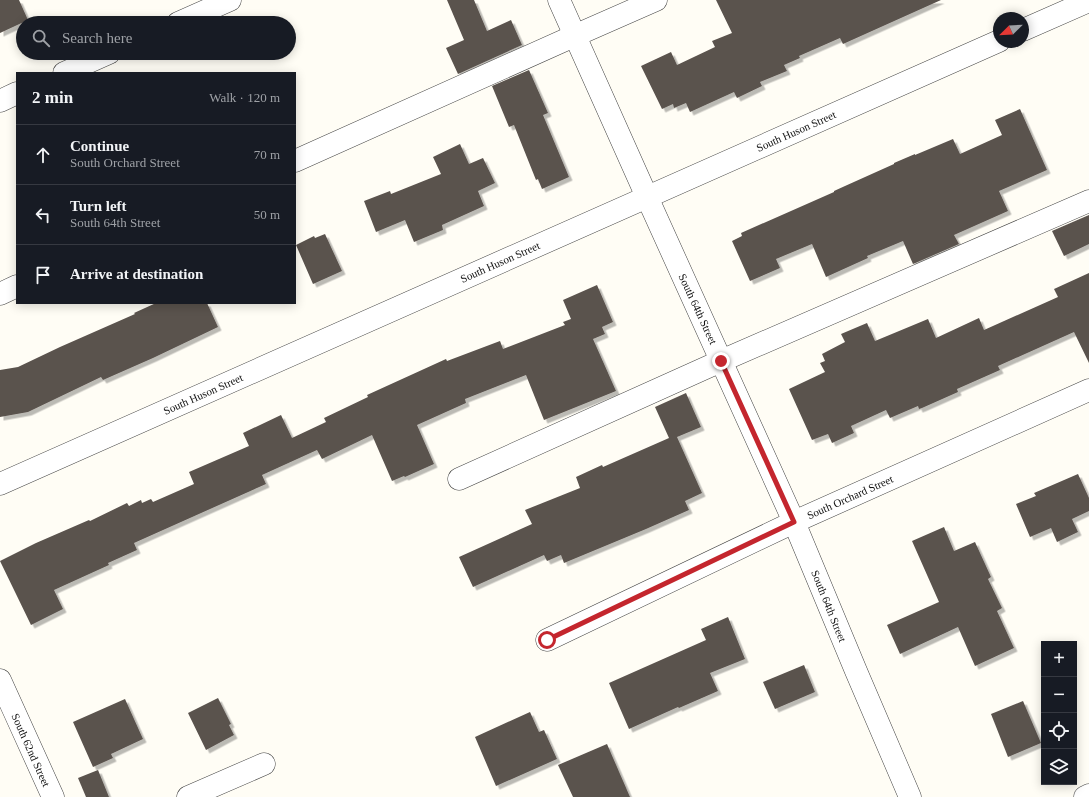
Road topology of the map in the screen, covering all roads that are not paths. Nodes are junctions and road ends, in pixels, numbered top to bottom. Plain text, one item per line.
1 (230, 0) edge
2 (559, 0) edge
3 (656, 0) edge
4 (1089, 1) edge
5 (194, 16) edge
6 (1029, 27) edge
7 (574, 36) junction
8 (993, 44) edge
9 (93, 60) edge
10 (66, 72) edge
11 (16, 93) edge
12 (0, 101) edge
13 (296, 161) edge
14 (646, 197) junction
15 (1089, 201) edge
16 (16, 286) edge
17 (0, 294) edge
18 (721, 361) junction
19 (1089, 390) edge
20 (459, 479) dead end
21 (0, 484) edge
22 (794, 522) junction
23 (547, 640) dead end
24 (0, 680) edge
25 (264, 764) dead end
26 (1089, 795) edge
27 (53, 797) edge
28 (188, 797) edge
29 (910, 797) edge
30 (1085, 797) edge

1 - 5 street
2 - 7 street, South 64th Street
3 - 7 street
4 - 6 street
7 - 13 street
7 - 14 street, South 64th Street
8 - 14 street, South Huson Street
9 - 10 street
11 - 12 street
14 - 18 street, South 64th Street
14 - 21 street, South Huson Street
15 - 18 street
16 - 17 street
18 - 20 street
18 - 22 street, South 64th Street
19 - 22 street, South Orchard Street
22 - 23 street, South Orchard Street
22 - 29 street, South 64th Street
24 - 27 street, South 62nd Street
25 - 28 street
26 - 30 street

